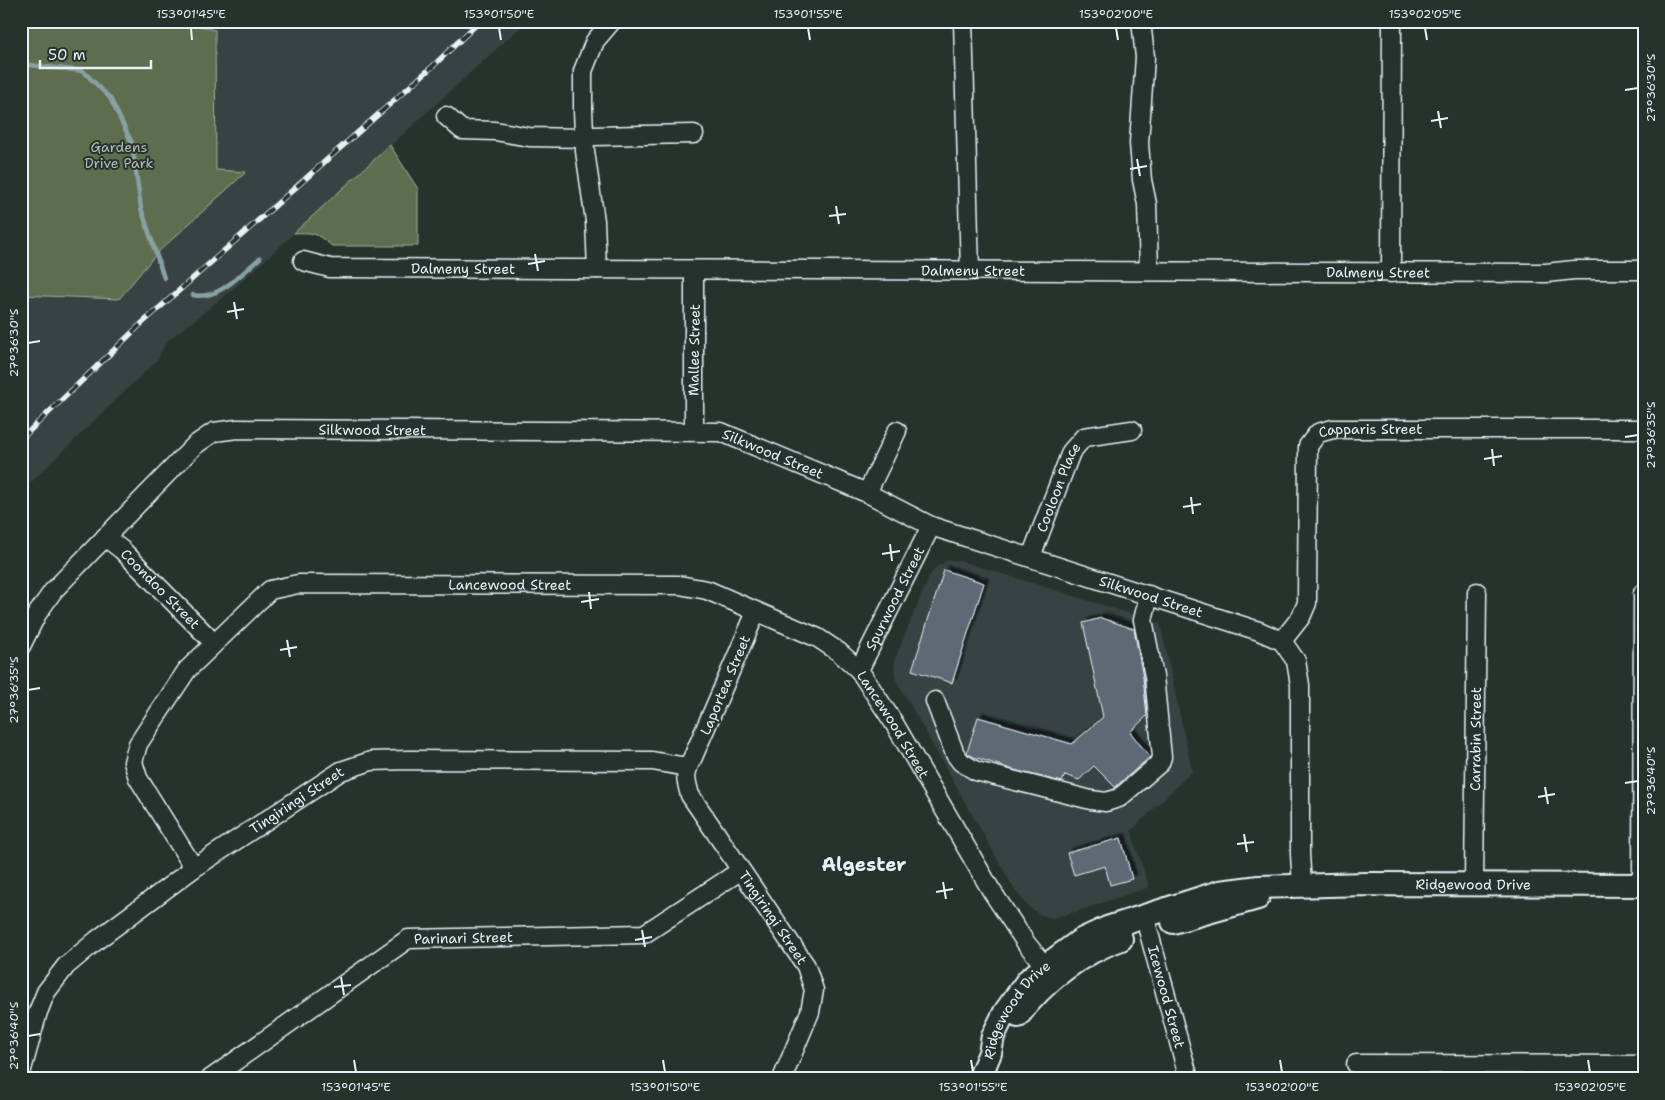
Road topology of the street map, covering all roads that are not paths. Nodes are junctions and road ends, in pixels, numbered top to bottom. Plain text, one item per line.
1 (612, 21) edge
2 (963, 21) edge
3 (1142, 21) edge
4 (1392, 21) edge
5 (446, 116) dead end
6 (694, 134) dead end
7 (584, 138) junction
8 (303, 261) dead end
9 (597, 269) junction
10 (694, 270) junction
11 (1644, 270) edge
12 (970, 271) junction
13 (1149, 272) junction
14 (1391, 272) junction
15 (1644, 429) edge
16 (1132, 430) dead end
17 (694, 431) junction
18 (897, 431) dead end
19 (867, 493) junction
20 (931, 526) junction
21 (105, 537) junction
22 (1031, 558) junction
23 (1476, 592) dead end
24 (1644, 593) edge
25 (1149, 595) junction
26 (756, 612) junction
27 (1282, 641) junction
28 (214, 643) junction
29 (21, 646) edge
30 (859, 670) junction
31 (936, 701) dead end
32 (690, 762) junction
33 (194, 868) junction
34 (740, 871) junction
35 (1302, 885) junction
36 (1474, 885) junction
37 (1643, 886) edge
38 (1146, 922) junction
39 (1049, 972) junction
40 (1356, 1064) dead end
41 (1644, 1065) edge
42 (21, 1073) edge
43 (210, 1079) edge
44 (782, 1079) edge
45 (979, 1079) edge
46 (1189, 1079) edge

1 - 7 street
2 - 12 street
3 - 13 street
4 - 14 street
5 - 7 street
6 - 7 street
7 - 9 street
8 - 9 street, Dalmeny Street
9 - 10 street, Dalmeny Street
10 - 12 street, Dalmeny Street
10 - 17 street, Mallee Street
11 - 14 street, Dalmeny Street
12 - 13 street, Dalmeny Street
13 - 14 street, Dalmeny Street
15 - 27 street, Capparis Street
16 - 22 street, Cooloon Place
17 - 19 street, Silkwood Street
17 - 21 street, Silkwood Street
18 - 19 street
19 - 20 street, Silkwood Street
20 - 22 street, Silkwood Street
20 - 30 street, Spurwood Street
21 - 28 street, Coondoo Street
21 - 29 street, Silkwood Street
22 - 25 street, Silkwood Street
23 - 36 street, Carrabin Street
24 - 37 street
25 - 27 street, Silkwood Street
25 - 31 street
26 - 28 street, Lancewood Street
26 - 30 street, Lancewood Street
26 - 32 street, Laportea Street
27 - 35 street
28 - 33 street, Lancewood Street
30 - 39 street, Lancewood Street
32 - 33 street, Tingiringi Street
32 - 34 street, Tingiringi Street
33 - 42 street, Tingiringi Street
34 - 43 street, Parinari Street
34 - 44 street, Tingiringi Street
35 - 36 main road, Ridgewood Drive
35 - 38 main road, Ridgewood Drive
36 - 37 main road, Ridgewood Drive
38 - 39 main road, Ridgewood Drive
38 - 46 street, Icewood Street
39 - 45 main road, Ridgewood Drive
40 - 41 street

